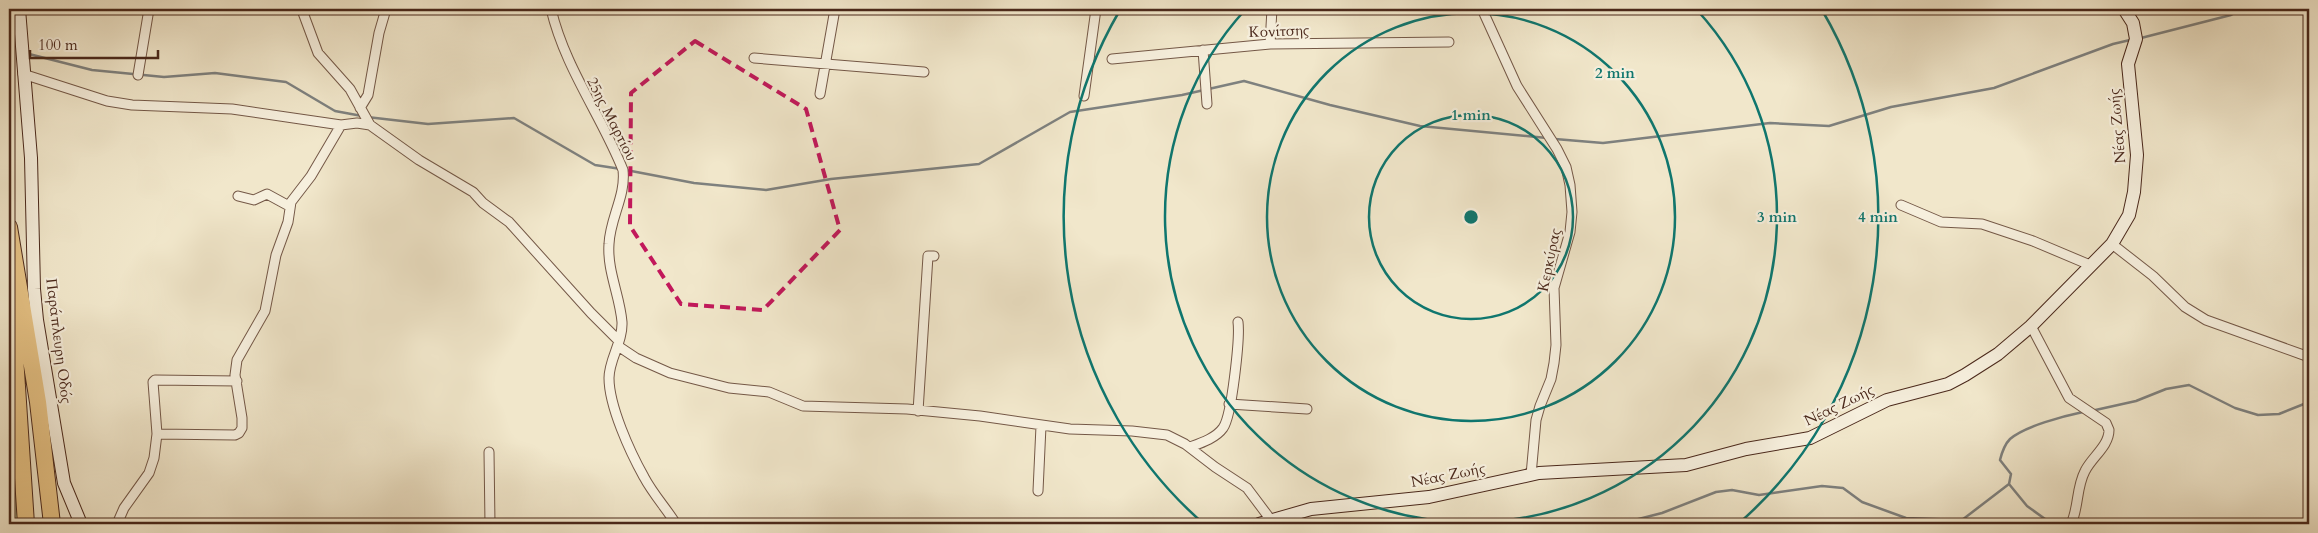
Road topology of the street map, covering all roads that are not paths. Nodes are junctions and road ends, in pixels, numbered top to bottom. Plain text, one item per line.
1 (19, 9) edge
2 (150, 9) edge
3 (314, 9) edge
4 (386, 9) edge
5 (551, 9) edge
6 (835, 9) edge
7 (1096, 9) edge
8 (1272, 9) edge
9 (1482, 9) edge
10 (2124, 9) edge
11 (301, 10) edge
12 (1449, 42) dead end
13 (1270, 44) junction
14 (1203, 50) junction
15 (754, 58) dead end
16 (1112, 59) dead end
17 (825, 63) junction
18 (924, 72) dead end
19 (23, 74) junction
20 (138, 75) dead end
21 (820, 94) dead end
22 (1084, 96) dead end
23 (1208, 104) dead end
24 (360, 108) junction
25 (341, 125) junction
26 (370, 125) junction
27 (238, 196) dead end
28 (1901, 205) dead end
29 (289, 206) junction
30 (9, 227) edge
31 (2112, 244) junction
32 (934, 256) dead end
33 (2090, 264) junction
34 (9, 268) edge
35 (1238, 322) dead end
36 (2031, 326) junction
37 (618, 343) junction
38 (2309, 357) edge
39 (237, 381) junction
40 (1229, 404) junction
41 (1307, 409) dead end
42 (918, 410) junction
43 (1041, 426) junction
44 (157, 434) junction
45 (1190, 447) junction
46 (489, 452) dead end
47 (1531, 475) junction
48 (1038, 491) dead end
49 (1271, 520) junction
50 (26, 524) edge
51 (52, 524) edge
52 (80, 524) edge
53 (117, 524) edge
54 (490, 524) edge
55 (676, 524) edge
56 (1259, 524) edge
57 (2071, 524) edge

1 - 19 street, Παράπλευρη Οδός
2 - 20 street
3 - 11 street
4 - 24 street
5 - 37 street, 25ης Μαρτίου
6 - 17 street
7 - 22 street
8 - 13 street
9 - 47 street, Κερκύρας
10 - 31 street, Νέας Ζωής
11 - 24 street
12 - 13 street, Κονίτσης
13 - 14 street, Κονίτσης
14 - 16 street, Κονίτσης
14 - 23 street
15 - 17 street
17 - 18 street
17 - 21 street
19 - 25 street
19 - 52 street, Παράπλευρη Οδός
24 - 26 street
25 - 26 street
25 - 29 street
26 - 37 street
27 - 29 street
28 - 33 street
29 - 39 street
30 - 51 highway
31 - 33 street, Νέας Ζωής
31 - 38 street
32 - 42 street
33 - 36 street, Νέας Ζωής
34 - 50 highway
35 - 40 street
36 - 47 street, Νέας Ζωής
36 - 57 street
37 - 42 street
37 - 55 street, 25ης Μαρτίου
39 - 44 street
39 - 44 street
40 - 41 street
40 - 45 street
42 - 43 street
43 - 45 street
43 - 48 street
44 - 53 street
45 - 49 street
46 - 54 street
47 - 49 street, Νέας Ζωής
49 - 56 street, Νέας Ζωής

